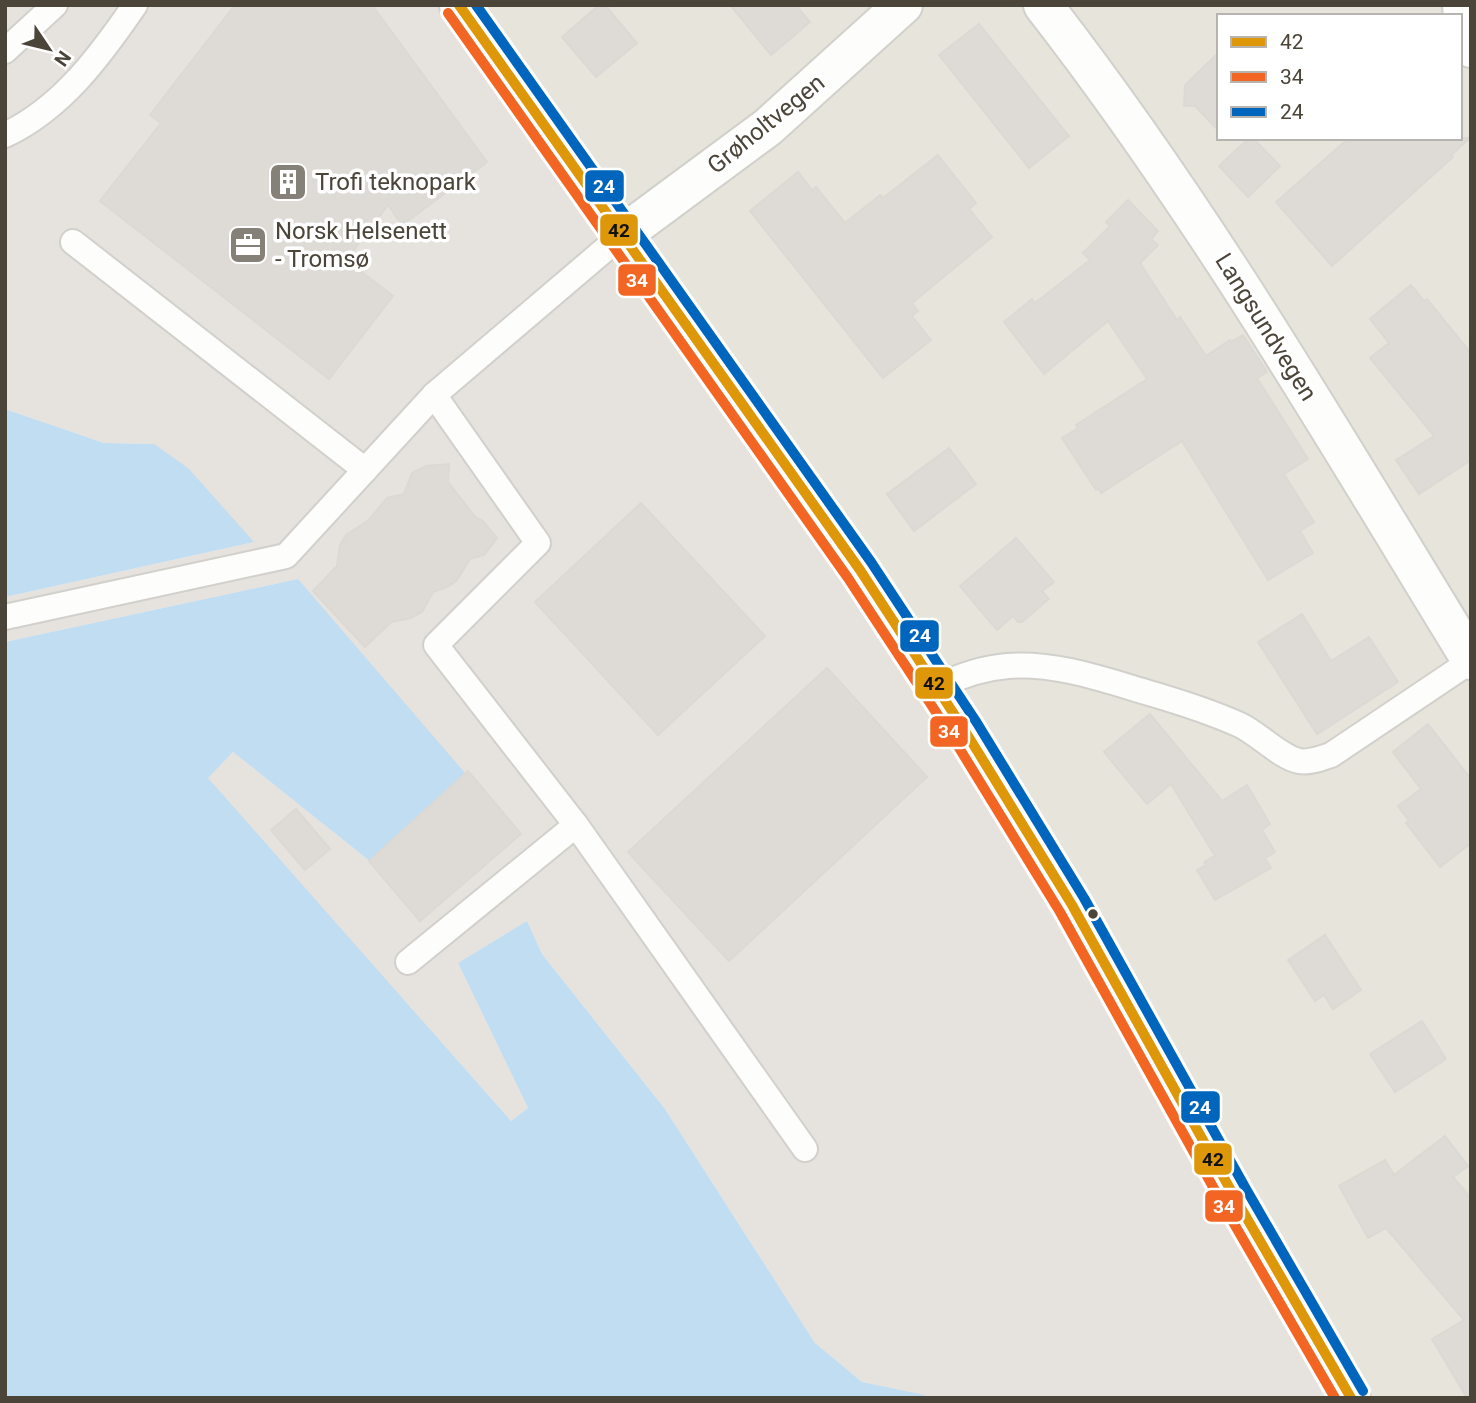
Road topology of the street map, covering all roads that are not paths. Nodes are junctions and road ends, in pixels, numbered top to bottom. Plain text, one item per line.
1 (55, 5) edge
2 (135, 5) edge
3 (459, 5) edge
4 (903, 5) edge
5 (1043, 5) edge
6 (1462, 7) edge
7 (1471, 48) edge
8 (5, 51) edge
9 (5, 135) edge
10 (622, 235) junction
11 (73, 242) dead end
12 (435, 395) junction
13 (365, 470) junction
14 (5, 617) edge
15 (1471, 661) edge
16 (937, 687) junction
17 (576, 825) junction
18 (408, 962) dead end
19 (805, 1149) dead end
20 (1351, 1398) edge

1 - 8 lane
2 - 9 lane
3 - 10 street
4 - 10 street, Grøholtvegen
5 - 15 street, Langsundvegen
6 - 7 street
10 - 12 lane
10 - 16 street
11 - 13 lane
12 - 13 lane
12 - 17 lane
13 - 14 lane
15 - 16 lane
16 - 20 street
17 - 18 lane
17 - 19 lane

